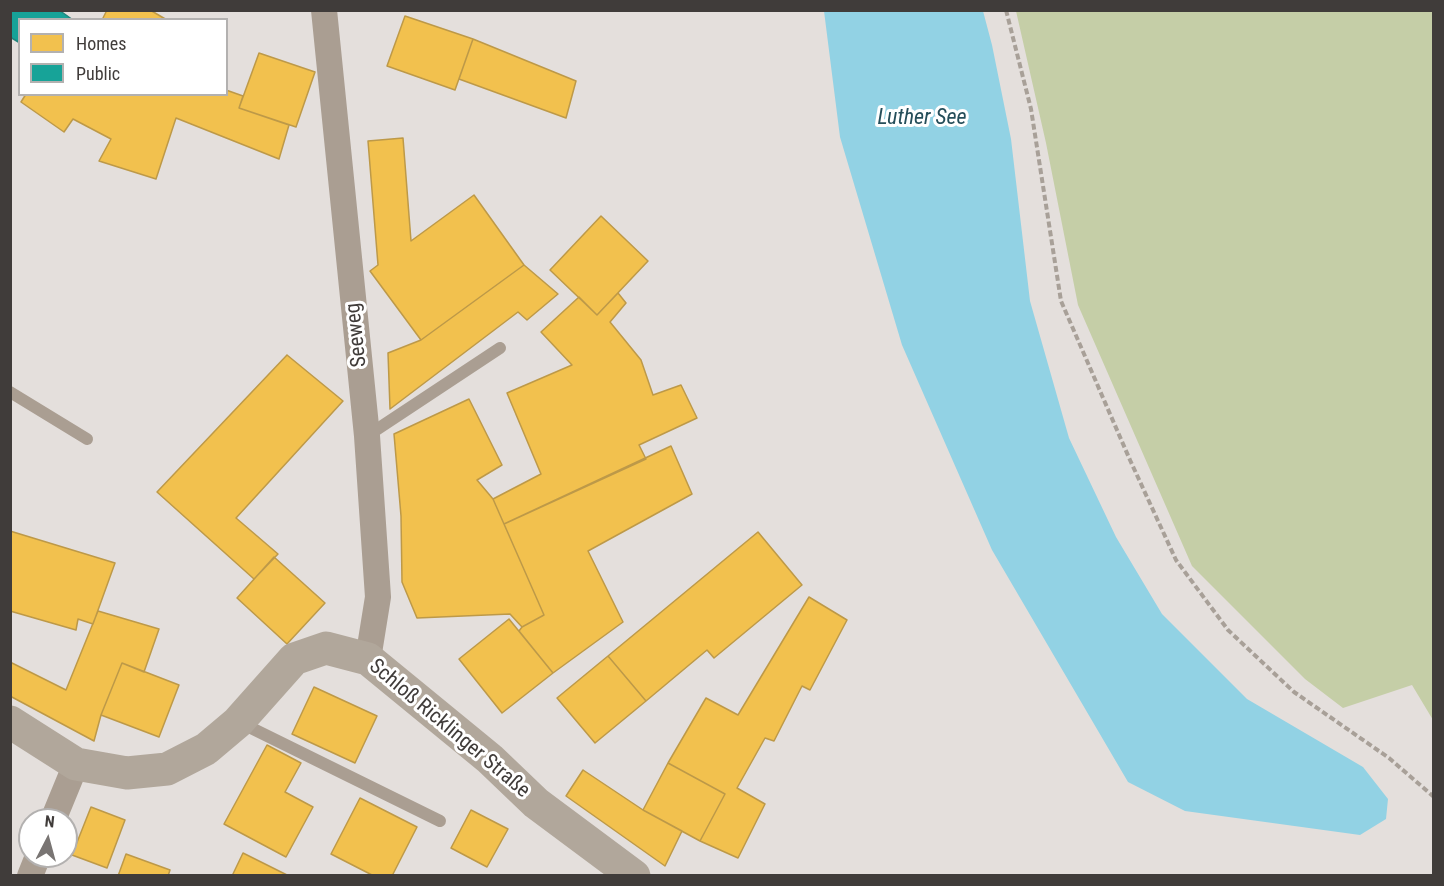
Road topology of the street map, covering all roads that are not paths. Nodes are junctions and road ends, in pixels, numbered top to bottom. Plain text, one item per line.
1 (324, 10) edge
2 (500, 348) dead end
3 (10, 392) edge
4 (368, 436) junction
5 (87, 439) dead end
6 (368, 659) junction
7 (10, 722) edge
8 (238, 722) junction
9 (76, 764) junction
10 (58, 808) edge
11 (440, 821) dead end
12 (634, 876) edge

1 - 4 street, Seeweg
2 - 4 lane
3 - 5 lane
4 - 6 street, Seeweg
6 - 8 street, Schloß Ricklinger Straße
6 - 12 street, Schloß Ricklinger Straße
7 - 9 street, Schloß Ricklinger Straße
8 - 9 street, Schloß Ricklinger Straße
8 - 11 lane
9 - 10 street

